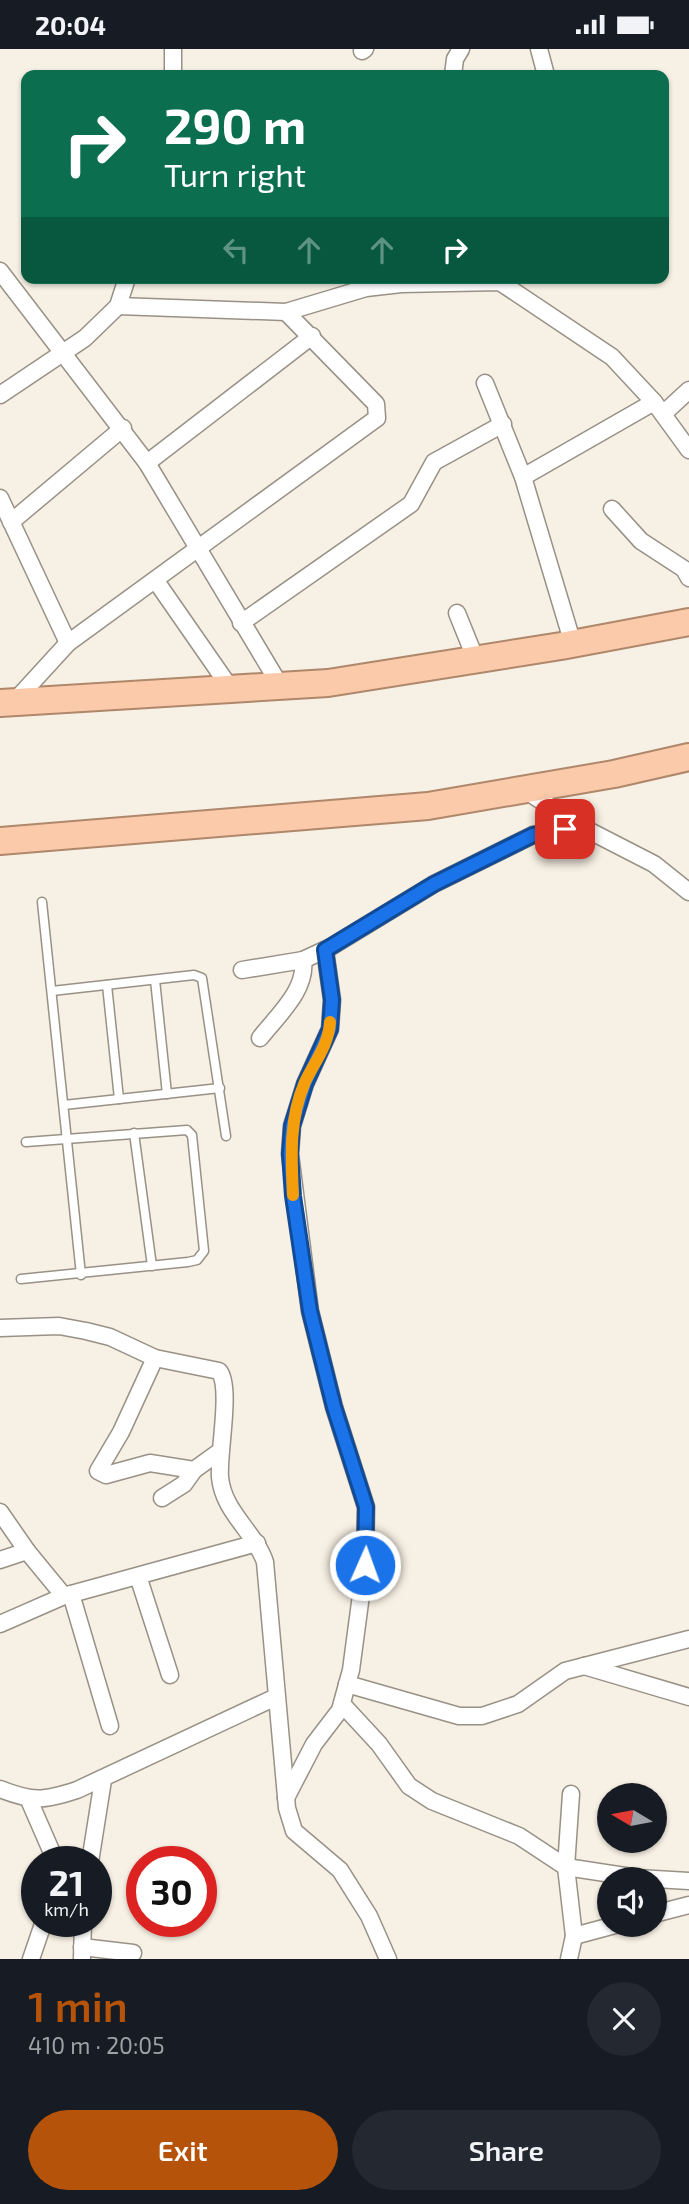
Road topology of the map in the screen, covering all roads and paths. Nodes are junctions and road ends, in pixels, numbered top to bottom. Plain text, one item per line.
1 (173, 49) edge
2 (461, 49) edge
3 (539, 49) edge
4 (173, 70) edge
5 (454, 70) edge
6 (545, 70) edge
7 (0, 271) edge
8 (125, 284) edge
9 (364, 284) edge
10 (508, 284) edge
11 (118, 306) junction
12 (286, 312) junction
13 (312, 336) junction
14 (63, 355) junction
15 (485, 383) dead end
16 (689, 390) edge
17 (0, 395) edge
18 (658, 408) junction
19 (503, 425) junction
20 (123, 428) junction
21 (689, 450) edge
22 (147, 463) junction
23 (523, 477) junction
24 (0, 498) edge
25 (612, 509) dead end
26 (11, 522) junction
27 (199, 550) junction
28 (689, 578) edge
29 (156, 581) junction
30 (457, 613) dead end
31 (689, 622) edge
32 (242, 623) junction
33 (68, 643) junction
34 (573, 644) junction
35 (476, 660) junction
36 (281, 687) junction
37 (231, 689) junction
38 (7, 702) edge
39 (689, 757) edge
40 (523, 789) junction
41 (582, 828) junction
42 (0, 841) edge
43 (689, 892) edge
44 (42, 902) dead end
45 (325, 950) junction
46 (303, 960) junction
47 (242, 970) dead end
48 (155, 980) junction
49 (107, 985) junction
50 (51, 991) junction
51 (260, 1038) dead end
52 (220, 1088) junction
53 (167, 1094) junction
54 (119, 1099) junction
55 (64, 1105) junction
56 (134, 1133) junction
57 (226, 1136) dead end
58 (67, 1137) junction
59 (26, 1142) dead end
60 (152, 1266) junction
61 (81, 1275) junction
62 (21, 1279) dead end
63 (0, 1328) edge
64 (155, 1358) junction
65 (219, 1452) junction
66 (194, 1470) junction
67 (162, 1498) dead end
68 (0, 1512) edge
69 (257, 1543) junction
70 (27, 1551) junction
71 (0, 1560) edge
72 (138, 1576) junction
73 (67, 1595) junction
74 (0, 1624) edge
75 (689, 1639) edge
76 (582, 1665) junction
77 (170, 1675) dead end
78 (347, 1684) junction
79 (276, 1697) junction
80 (689, 1697) edge
81 (342, 1704) junction
82 (110, 1726) dead end
83 (103, 1780) junction
84 (0, 1789) edge
85 (571, 1794) dead end
86 (286, 1798) junction
87 (29, 1800) junction
88 (48, 1846) edge
89 (93, 1846) edge
90 (566, 1867) junction
91 (689, 1881) edge
92 (689, 1905) edge
93 (667, 1911) edge
94 (597, 1930) edge
95 (574, 1936) junction
96 (39, 1937) edge
97 (82, 1953) edge
98 (133, 1953) dead end
99 (31, 1959) edge
100 (388, 1959) edge
101 (569, 1959) edge

1 - 4 street
2 - 5 street
3 - 6 street
7 - 14 street
8 - 11 street
9 - 12 street
10 - 18 street
11 - 12 street
11 - 14 street
12 - 13 street
13 - 22 street
13 - 27 street
14 - 17 street
14 - 20 street
15 - 19 street
16 - 18 street
18 - 21 street
18 - 23 street
19 - 23 street
19 - 32 street
20 - 22 street
20 - 26 street
22 - 27 street
23 - 34 street
24 - 26 street
25 - 28 street
26 - 33 street
27 - 29 street
27 - 32 street
29 - 33 street
29 - 37 street
30 - 35 street
31 - 34 highway
32 - 36 street
33 - 38 street
34 - 35 highway
35 - 36 highway
36 - 37 highway
37 - 38 highway
39 - 40 highway
40 - 41 street
40 - 42 highway
41 - 43 street
41 - 45 street
44 - 50 lane
45 - 46 street
45 - 78 street
46 - 47 street
46 - 51 street
48 - 49 lane
48 - 52 lane
48 - 53 lane
49 - 50 lane
49 - 54 lane
50 - 55 lane
52 - 53 lane
52 - 57 lane
53 - 54 lane
54 - 55 lane
55 - 58 lane
56 - 58 lane
56 - 60 lane
56 - 60 lane
58 - 59 lane
58 - 61 lane
60 - 61 lane
61 - 62 lane
63 - 64 street
64 - 65 street
64 - 66 street
65 - 66 street
65 - 69 street
66 - 67 street
68 - 70 street
69 - 72 street
69 - 79 street
70 - 71 street
70 - 73 street
72 - 73 street
72 - 77 street
73 - 74 street
73 - 82 street
75 - 76 street
76 - 78 street
76 - 80 street
78 - 81 street
79 - 83 street
79 - 86 street
81 - 86 street
81 - 90 street
83 - 87 street
83 - 89 street
84 - 87 street
85 - 90 street
86 - 100 street
87 - 88 street
90 - 91 street
90 - 95 street
92 - 93 street
94 - 95 street
95 - 101 street
96 - 99 street
97 - 98 street

